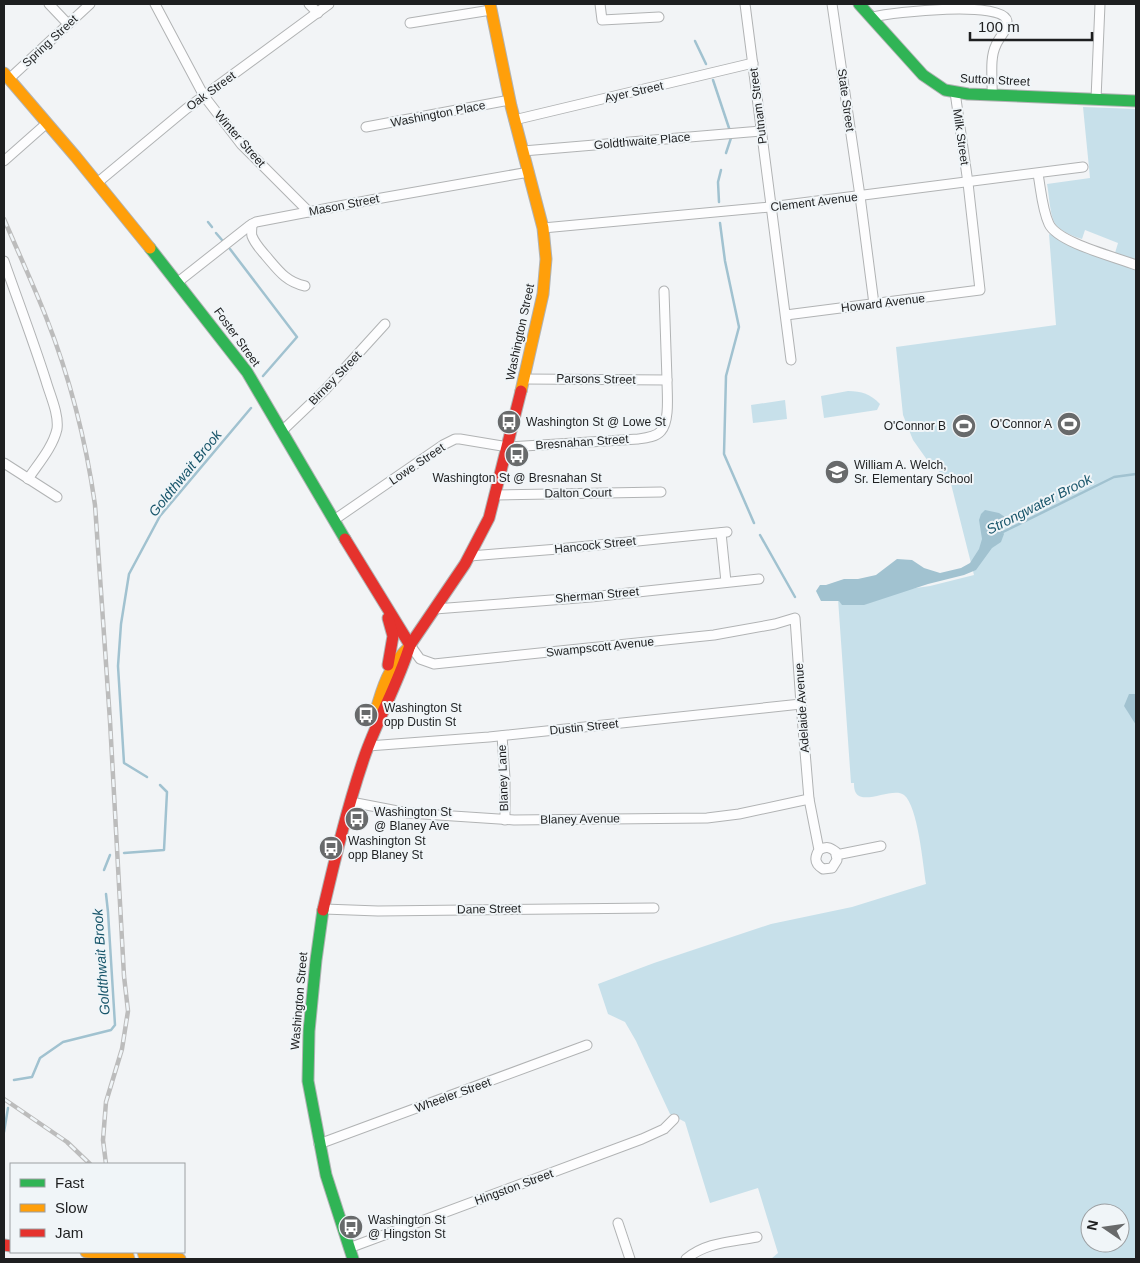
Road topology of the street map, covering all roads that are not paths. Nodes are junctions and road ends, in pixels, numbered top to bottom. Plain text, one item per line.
1 (49, 4) edge
2 (90, 4) edge
3 (155, 4) edge
4 (309, 4) edge
5 (329, 4) edge
6 (600, 4) edge
7 (745, 4) edge
8 (832, 4) edge
9 (860, 4) edge
10 (1100, 4) edge
11 (491, 7) edge
12 (318, 13) junction
13 (659, 17) dead end
14 (873, 17) junction
15 (410, 23) dead end
16 (68, 24) junction
17 (753, 63) junction
18 (6, 76) edge
19 (954, 92) junction
20 (992, 95) junction
21 (204, 96) junction
22 (1096, 99) junction
23 (510, 100) junction
24 (1136, 100) edge
25 (514, 120) junction
26 (47, 123) junction
27 (366, 127) dead end
28 (761, 132) junction
29 (523, 150) junction
30 (4, 161) edge
31 (1083, 168) dead end
32 (529, 172) junction
33 (1038, 174) junction
34 (97, 183) junction
35 (968, 183) junction
36 (860, 196) junction
37 (770, 207) junction
38 (309, 212) junction
39 (252, 224) junction
40 (543, 228) junction
41 (4, 261) edge
42 (1136, 265) edge
43 (6, 273) edge
44 (178, 282) junction
45 (305, 286) dead end
46 (980, 290) joint
47 (664, 291) dead end
48 (874, 304) junction
49 (786, 315) junction
50 (386, 324) dead end
51 (791, 360) dead end
52 (524, 379) junction
53 (667, 380) junction
54 (282, 431) junction
55 (508, 447) junction
56 (4, 463) edge
57 (28, 479) junction
58 (660, 492) dead end
59 (496, 495) junction
60 (56, 497) dead end
61 (334, 520) junction
62 (470, 556) junction
63 (759, 579) dead end
64 (726, 582) junction
65 (384, 603) junction
66 (435, 609) junction
67 (795, 618) joint
68 (410, 645) junction
69 (384, 681) junction
70 (800, 704) junction
71 (502, 736) junction
72 (368, 746) junction
73 (809, 799) junction
74 (351, 802) junction
75 (505, 820) junction
76 (881, 846) dead end
77 (819, 850) junction
78 (836, 855) junction
79 (654, 908) dead end
80 (324, 909) junction
81 (587, 1046) dead end
82 (674, 1119) dead end
83 (319, 1144) junction
84 (618, 1223) dead end
85 (757, 1237) dead end
86 (99, 1253) edge
87 (351, 1254) edge
88 (180, 1259) edge
89 (630, 1259) edge
90 (686, 1259) edge

1 - 16 street
2 - 16 street, Spring Street
3 - 21 street, Winter Street
4 - 12 street
5 - 12 street, Oak Street
6 - 13 street
7 - 17 street, Putnam Street
8 - 36 street, State Street
9 - 14 main road, Sutton Street
10 - 22 street
11 - 15 street
11 - 23 main road, Washington Street
12 - 21 street, Oak Street
14 - 19 main road, Sutton Street
14 - 20 street
16 - 18 street, Spring Street
17 - 25 street, Ayer Street
17 - 28 street, Putnam Street
18 - 26 main road, Foster Street
19 - 20 main road, Sutton Street
19 - 35 street, Milk Street
20 - 22 main road, Sutton Street
21 - 34 street, Oak Street
21 - 38 street, Winter Street
22 - 24 main road, Sutton Street
23 - 25 main road, Washington Street
23 - 27 street, Washington Place
25 - 29 main road, Washington Street
26 - 30 street
26 - 34 main road, Foster Street
28 - 29 street, Goldthwaite Place
28 - 37 street, Putnam Street
29 - 32 main road, Washington Street
31 - 33 street, Clement Avenue
32 - 38 street, Mason Street
32 - 40 main road, Washington Street
33 - 35 street, Clement Avenue
33 - 42 street
34 - 44 main road, Foster Street
35 - 36 street, Clement Avenue
35 - 46 street, Milk Street
36 - 37 street, Clement Avenue
36 - 48 street, State Street
37 - 40 street, Clement Avenue
37 - 49 street, Putnam Street
38 - 39 street, Mason Street
39 - 44 street, Mason Street
39 - 45 street
40 - 52 main road, Washington Street
41 - 43 street
43 - 57 street
44 - 54 main road, Foster Street
46 - 48 street, Howard Avenue
47 - 53 street
48 - 49 street, Howard Avenue
49 - 51 street, Putnam Street
50 - 54 street, Birney Street
52 - 53 street, Parsons Street
52 - 55 main road, Washington Street
53 - 55 street, Bresnahan Street
54 - 61 main road, Foster Street
55 - 59 main road, Washington Street
55 - 61 street, Lowe Street
56 - 57 street
57 - 60 street
58 - 59 street, Dalton Court
59 - 62 main road, Washington Street
61 - 65 main road, Foster Street
62 - 64 street, Hancock Street
62 - 66 main road, Washington Street
63 - 64 street, Sherman Street
64 - 66 street, Sherman Street
65 - 68 main road, Foster Street
65 - 69 main road
66 - 68 main road, Washington Street
67 - 68 street, Swampscott Avenue
67 - 70 street, Adelaide Avenue
68 - 69 main road, Washington Street
68 - 72 main road, Washington Street
69 - 72 main road, Washington Street
70 - 71 street, Dustin Street
70 - 73 street, Adelaide Avenue
71 - 72 street, Dustin Street
71 - 75 street, Blaney Lane
72 - 74 main road, Washington Street
73 - 75 street, Blaney Avenue
73 - 77 street, Adelaide Avenue
74 - 75 street, Blaney Avenue
74 - 80 main road, Washington Street
76 - 78 street
77 - 78 street
77 - 78 street
79 - 80 street, Dane Street
80 - 83 main road, Washington Street
81 - 83 street, Wheeler Street
82 - 87 street, Hingston Street
83 - 87 main road, Washington Street
84 - 89 street
85 - 90 street
86 - 88 main road

